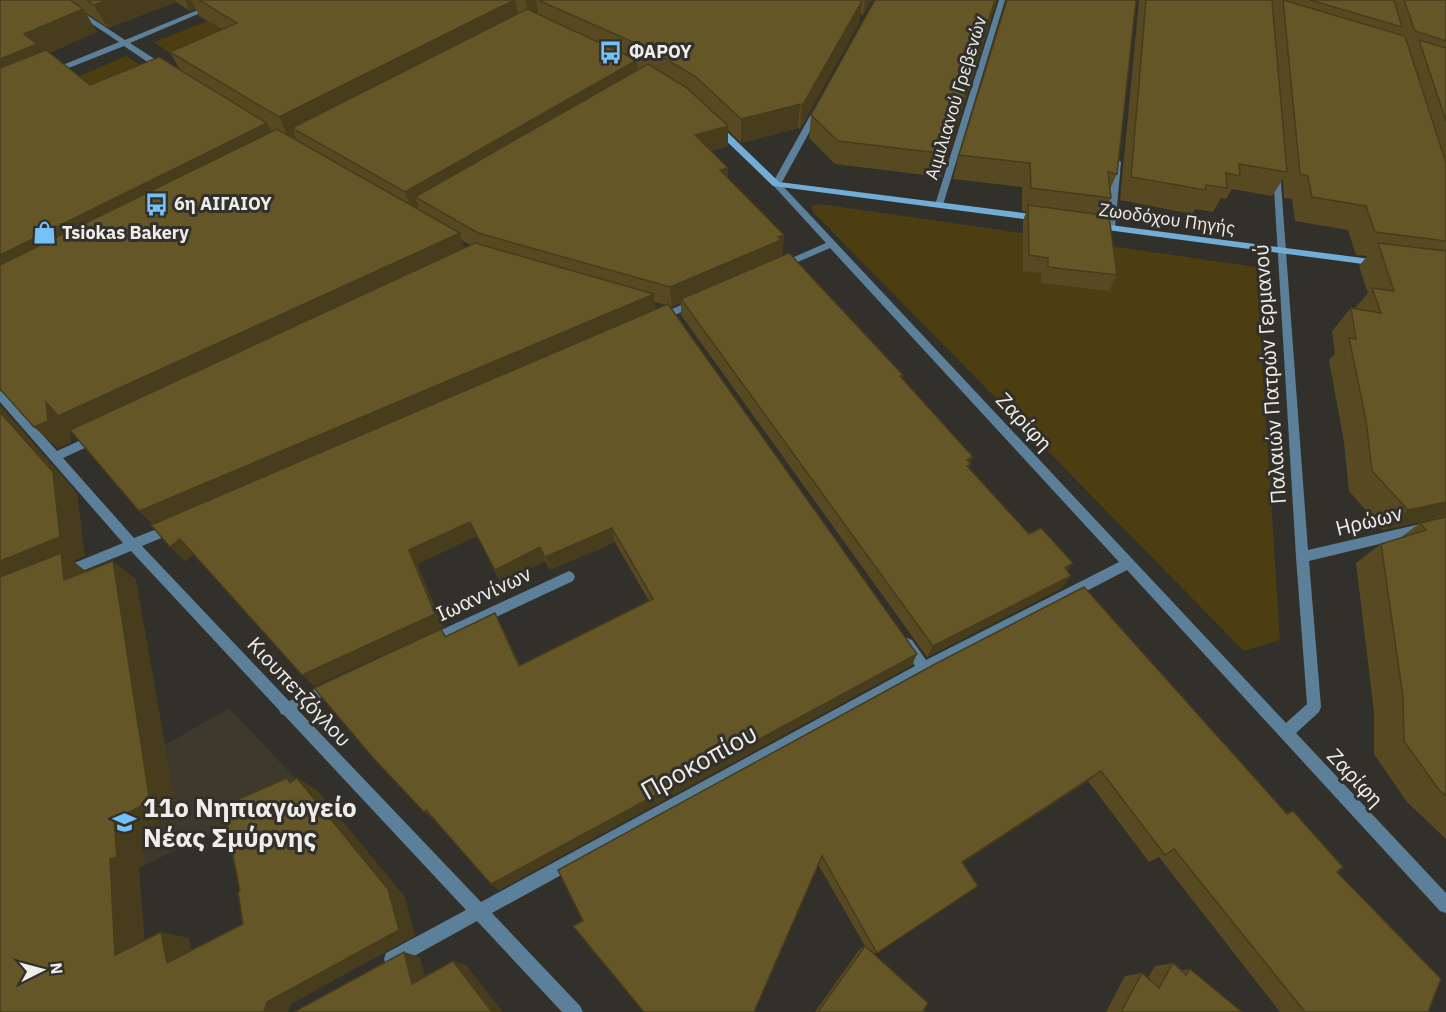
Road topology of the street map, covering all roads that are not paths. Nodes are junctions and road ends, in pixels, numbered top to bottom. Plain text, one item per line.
1 (59, 0) edge
2 (228, 0) edge
3 (1002, 0) edge
4 (122, 43) junction
5 (171, 73) edge
6 (41, 77) edge
7 (821, 102) edge
8 (709, 120) edge
9 (1119, 148) edge
10 (1276, 157) edge
11 (776, 184) junction
12 (939, 205) junction
13 (1053, 220) edge
14 (1087, 225) edge
15 (1110, 228) junction
16 (832, 244) junction
17 (1282, 250) junction
18 (1394, 265) edge
19 (768, 272) edge
20 (704, 299) edge
21 (650, 322) edge
22 (0, 395) edge
23 (108, 432) edge
24 (55, 457) junction
25 (188, 521) edge
26 (1446, 523) edge
27 (133, 545) junction
28 (1302, 557) junction
29 (1128, 563) junction
30 (55, 576) edge
31 (569, 577) dead end
32 (897, 629) edge
33 (422, 646) edge
34 (924, 668) junction
35 (349, 680) edge
36 (286, 709) junction
37 (1286, 733) junction
38 (1446, 905) edge
39 (479, 911) junction
40 (378, 967) edge
41 (574, 1012) edge

1 - 4 street
2 - 4 street
3 - 12 street, Αιμιλιανού Γρεβενών
4 - 5 street
4 - 6 street
7 - 11 street
8 - 11 street, Ζαρίφη
9 - 15 street
10 - 17 street, Παλαιών Πατρών Γερμανού
11 - 12 street
11 - 16 street, Ζαρίφη
12 - 13 street
14 - 15 street, Ζωοδόχου Πηγής
15 - 17 street, Ζωοδόχου Πηγής
16 - 19 street
16 - 29 street, Ζαρίφη
17 - 18 street, Ζωοδόχου Πηγής
17 - 28 street, Παλαιών Πατρών Γερμανού
20 - 21 street
22 - 24 street, Κιουπετζόγλου
23 - 24 street
24 - 27 street, Κιουπετζόγλου
25 - 27 street
26 - 28 street, Ηρώων
27 - 30 street
27 - 36 street, Κιουπετζόγλου
28 - 37 street, Παλαιών Πατρών Γερμανού
29 - 34 street, Προκοπίου
29 - 37 street, Ζαρίφη
31 - 33 street, Ιωαννίνων
32 - 34 street
34 - 39 street, Προκοπίου
35 - 36 street
36 - 39 street, Κιουπετζόγλου
37 - 38 street, Ζαρίφη
39 - 40 street, Προκοπίου
39 - 41 street, Κιουπετζόγλου

